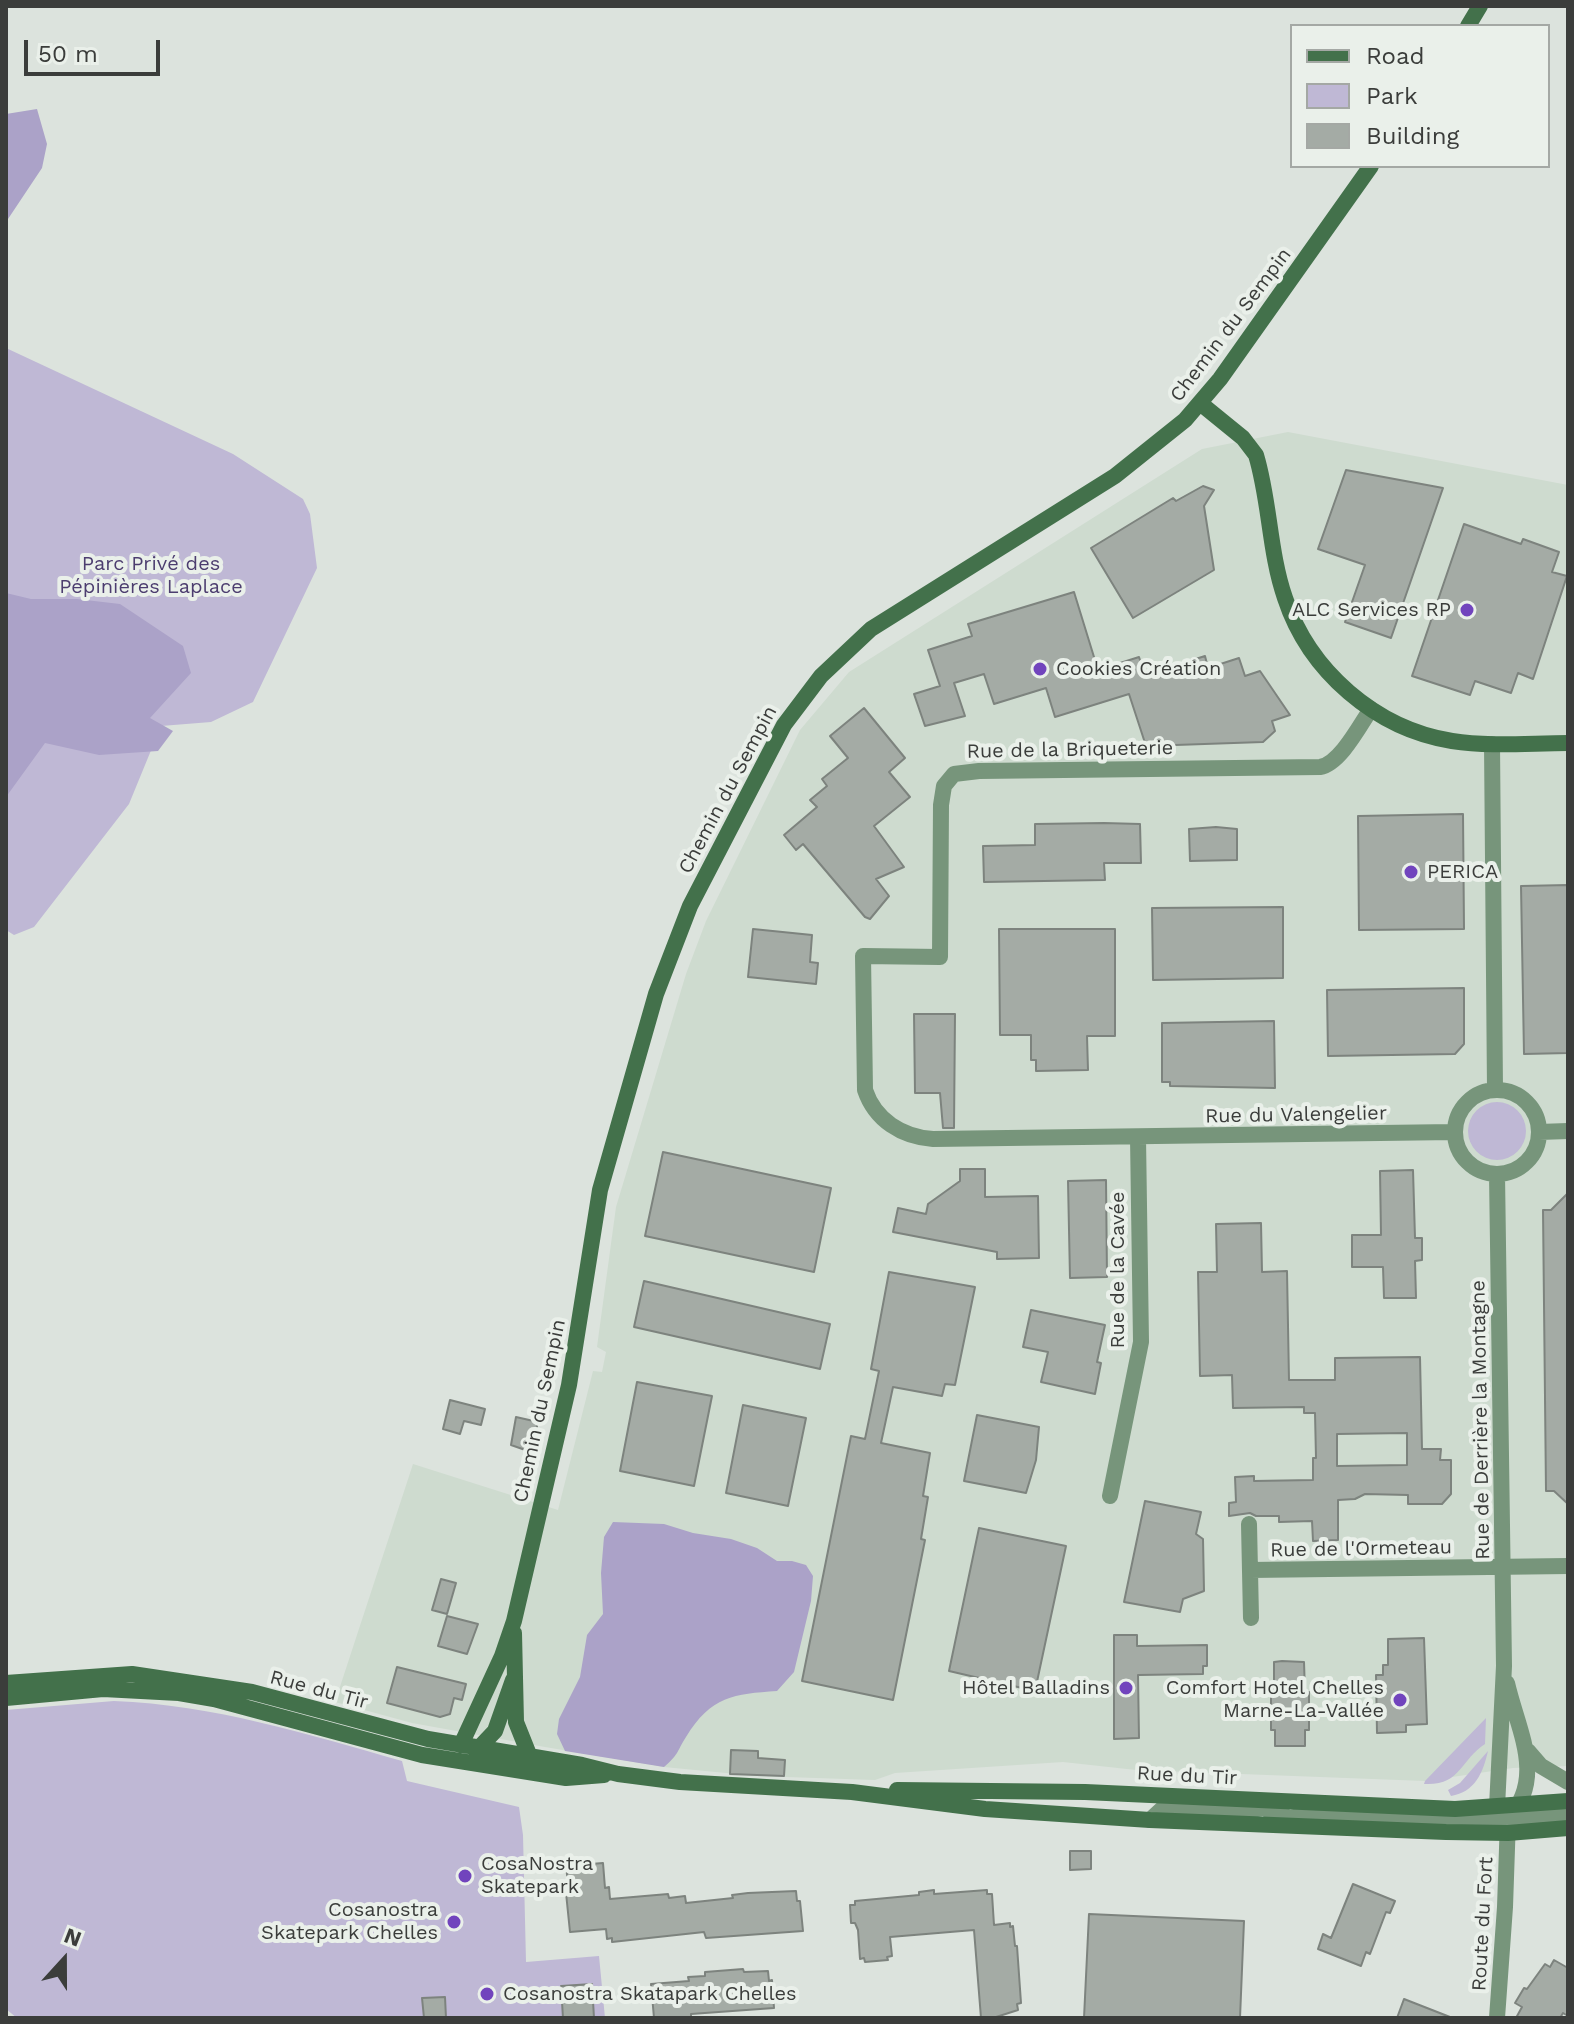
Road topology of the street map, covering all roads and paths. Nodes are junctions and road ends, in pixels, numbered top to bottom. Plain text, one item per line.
1 (1480, 6) edge
2 (1469, 24) edge
3 (1370, 168) edge
4 (1200, 403) junction
5 (1371, 709) junction
6 (1568, 743) edge
7 (1492, 744) junction
8 (1495, 1090) junction
9 (1568, 1131) edge
10 (1454, 1132) junction
11 (1539, 1132) junction
12 (1138, 1137) junction
13 (1497, 1174) junction
14 (1110, 1496) dead end
15 (1249, 1524) dead end
16 (1568, 1566) edge
17 (1503, 1567) junction
18 (1250, 1570) junction
19 (1251, 1618) dead end
20 (514, 1621) junction
21 (1504, 1666) junction
22 (513, 1680) junction
23 (6, 1683) edge
24 (6, 1698) edge
25 (291, 1721) junction
26 (461, 1745) junction
27 (480, 1748) junction
28 (1528, 1751) junction
29 (530, 1757) junction
30 (618, 1774) junction
31 (1568, 1782) edge
32 (852, 1792) junction
33 (1568, 1801) edge
34 (1304, 1802) junction
35 (1520, 1806) junction
36 (1568, 1813) edge
37 (1150, 1820) junction
38 (1504, 1820) junction
39 (1568, 1828) edge
40 (1497, 2018) edge

1 - 2 main road
3 - 4 main road, Chemin du Sempin
4 - 5 main road
4 - 20 main road, Chemin du Sempin
5 - 7 main road
5 - 12 street, Rue de la Briqueterie
6 - 7 main road
7 - 8 street
8 - 10 street
8 - 11 street
9 - 11 street
10 - 12 street, Rue du Valengelier
10 - 13 street
11 - 13 street
12 - 14 street, Rue de la Cavée
13 - 17 street, Rue de Derrière la Montagne
15 - 18 street, Rue de l'Ormeteau
16 - 17 street, Rue de l'Ormeteau
17 - 18 street, Rue de l'Ormeteau
17 - 21 street, Rue de Derrière la Montagne
18 - 19 street, Rue de l'Ormeteau
20 - 22 main road, Chemin du Sempin
20 - 26 main road, Chemin du Sempin
21 - 28 street, Rue de Derrière la Montagne
21 - 38 street, Rue de Derrière la Montagne
22 - 27 main road, Chemin du Sempin
22 - 29 main road, Chemin du Sempin
23 - 26 main road, Rue du Tir
24 - 25 main road, Rue du Tir
25 - 27 main road
25 - 30 main road, Rue du Tir
26 - 27 main road, Rue du Tir
27 - 29 main road, Rue du Tir
28 - 31 street
28 - 35 street, Rue de Derrière la Montagne
29 - 30 main road, Rue du Tir
30 - 32 main road, Rue du Tir
32 - 34 main road, Rue du Tir
32 - 37 main road, Rue du Tir
33 - 35 main road, Rue du Tir
34 - 37 street
34 - 38 main road, Rue du Tir
35 - 38 main road, Rue du Tir
36 - 38 street, Rue du Tir
37 - 38 main road, Rue du Tir
38 - 39 main road, Rue du Tir
38 - 40 street, Route du Fort

